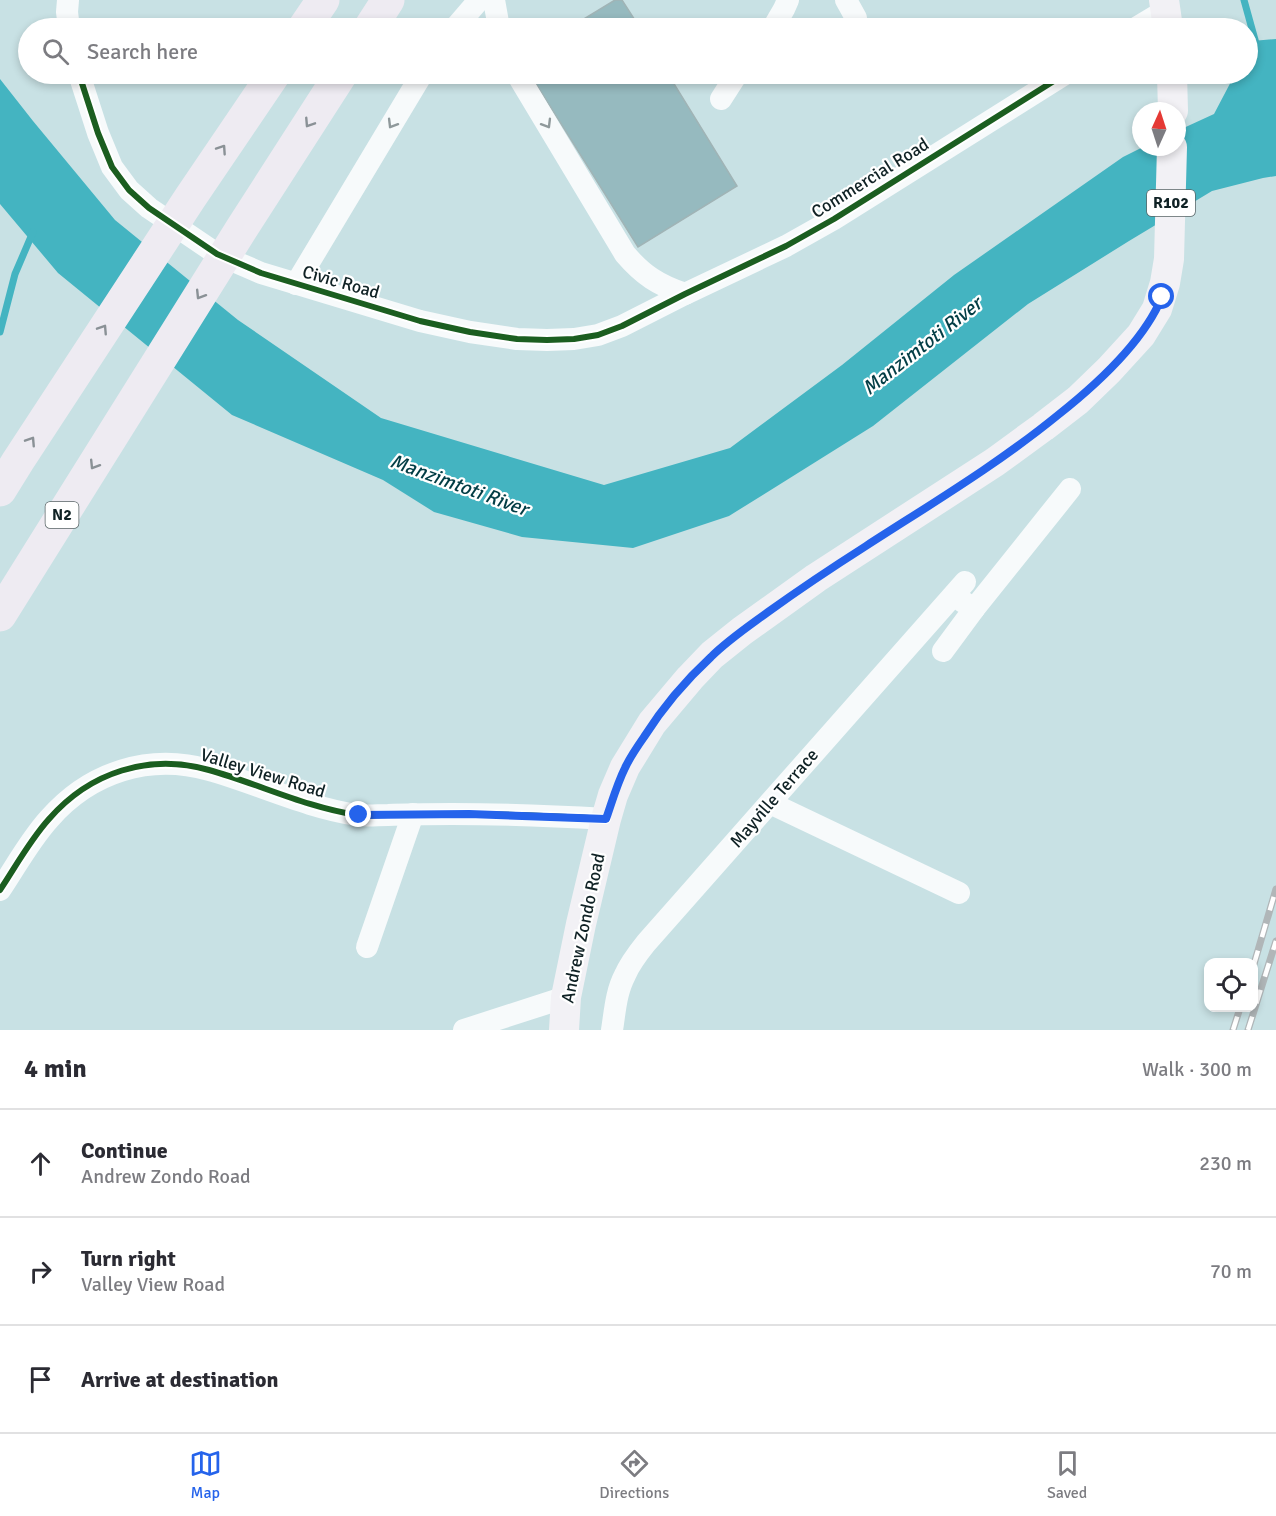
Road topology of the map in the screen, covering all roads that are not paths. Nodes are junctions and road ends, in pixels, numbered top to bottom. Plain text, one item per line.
1 (68, 0) edge
2 (323, 0) edge
3 (388, 0) edge
4 (478, 0) edge
5 (494, 0) edge
6 (788, 0) edge
7 (68, 18) edge
8 (311, 18) edge
9 (376, 18) edge
10 (463, 18) edge
11 (498, 18) edge
12 (779, 18) edge
13 (83, 84) edge
14 (266, 84) edge
15 (335, 84) edge
16 (416, 84) edge
17 (523, 84) edge
18 (730, 84) edge
19 (1049, 84) edge
20 (721, 99) dead end
21 (1172, 156) edge
22 (296, 284) junction
23 (685, 294) junction
24 (1070, 489) dead end
25 (0, 490) edge
26 (974, 609) junction
27 (0, 615) edge
28 (943, 651) dead end
29 (770, 803) junction
30 (413, 814) junction
31 (606, 819) junction
32 (0, 890) edge
33 (959, 893) dead end
34 (367, 947) dead end
35 (566, 997) junction
36 (464, 1030) edge
37 (564, 1030) edge
38 (612, 1030) edge

1 - 7 street
2 - 8 highway
3 - 9 highway
4 - 10 street
5 - 11 street
6 - 12 street
13 - 22 street, Civic Road
25 -> 14 highway
15 -> 27 highway, N2
16 -> 22 street
17 -> 23 street
18 - 20 street
19 - 23 street, Commercial Road
21 - 31 main road, Andrew Zondo Road / R102
22 - 23 street, Civic Road
24 - 26 street
26 - 28 street
26 - 29 street, Mayville Terrace
29 - 33 street
29 - 38 street, Mayville Terrace
30 - 31 street, Valley View Road
30 - 32 street, Valley View Road
30 - 34 street
31 - 35 main road, Andrew Zondo Road / R102
35 - 36 street
35 - 37 main road, Andrew Zondo Road / R102

